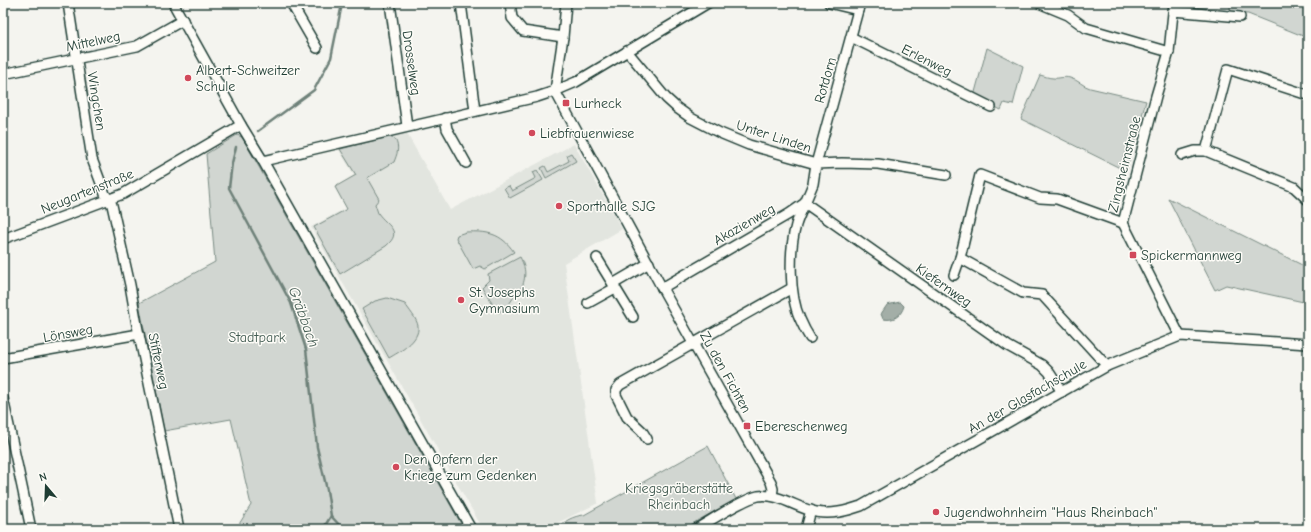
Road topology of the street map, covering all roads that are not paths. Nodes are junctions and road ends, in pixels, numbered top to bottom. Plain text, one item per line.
1 (68, 3) edge
2 (173, 3) edge
3 (291, 3) edge
4 (390, 3) edge
5 (461, 3) edge
6 (510, 3) edge
7 (566, 3) edge
8 (708, 3) edge
9 (830, 3) edge
10 (1039, 3) edge
11 (859, 7) edge
12 (1174, 7) edge
13 (1240, 17) dead end
14 (183, 20) junction
15 (563, 37) junction
16 (851, 37) junction
17 (317, 48) dead end
18 (627, 51) junction
19 (1169, 52) junction
20 (77, 59) junction
21 (3, 74) edge
22 (555, 91) junction
23 (1308, 95) edge
24 (991, 107) dead end
25 (475, 111) junction
26 (445, 118) junction
27 (240, 125) junction
28 (407, 126) junction
29 (1206, 150) junction
30 (1182, 155) dead end
31 (263, 161) junction
32 (466, 163) dead end
33 (816, 164) junction
34 (946, 175) dead end
35 (109, 200) junction
36 (1308, 200) edge
37 (805, 203) junction
38 (1123, 223) junction
39 (3, 239) edge
40 (597, 258) dead end
41 (960, 258) junction
42 (649, 264) junction
43 (954, 275) dead end
44 (614, 286) junction
45 (662, 288) junction
46 (792, 288) junction
47 (588, 303) dead end
48 (633, 317) dead end
49 (139, 334) junction
50 (1180, 336) junction
51 (810, 338) dead end
52 (694, 344) junction
53 (1308, 344) edge
54 (3, 358) edge
55 (1107, 366) junction
56 (1062, 392) junction
57 (3, 398) edge
58 (647, 438) dead end
59 (772, 496) junction
60 (811, 510) junction
61 (31, 529) edge
62 (179, 529) edge
63 (471, 529) edge
64 (696, 529) edge
65 (806, 529) edge

1 - 20 street, Wingchen
2 - 14 street
3 - 17 street
4 - 28 street, Drosselweg
5 - 25 street
6 - 15 street
7 - 15 street
8 - 18 street
9 - 11 street
10 - 19 street
11 - 16 street, Rotdorn
12 - 13 street, Zingsheimstraße
12 - 19 street, Zingsheimstraße
14 - 20 street, Mittelweg
14 - 27 street
15 - 22 street
16 - 24 street, Erlenweg
16 - 33 street, Rotdorn
18 - 22 street
18 - 33 street, Unter Linden
19 - 38 street, Zingsheimstraße
20 - 21 street, Mittelweg
20 - 35 street, Wingchen
22 - 25 street
22 - 42 street, Zu den Fichten
23 - 29 street
25 - 26 street
26 - 28 street
26 - 32 street
27 - 31 street
27 - 35 street, Neugartenstraße
28 - 31 street
29 - 30 street
29 - 36 street
31 - 63 street
33 - 34 street, Unter Linden
33 - 37 street
35 - 39 street, Neugartenstraße
35 - 49 street, Stifterweg
37 - 45 street, Akazienweg
37 - 46 street
37 - 56 street, Kiefernweg
38 - 41 street
38 - 50 street, Zingsheimstraße
40 - 44 street
41 - 43 street
41 - 55 street
42 - 44 street
42 - 45 street, Zu den Fichten
44 - 47 street
44 - 48 street
45 - 52 street, Zu den Fichten
46 - 51 street
46 - 52 street
49 - 54 street, Lönsweg
49 - 62 street, Stifterweg
50 - 53 street, An der Glasfachschule
50 - 55 street, An der Glasfachschule
52 - 58 street
52 - 59 street, Zu den Fichten
55 - 56 street, An der Glasfachschule
56 - 60 street, An der Glasfachschule
57 - 61 street
59 - 60 street, An der Glasfachschule
59 - 64 street
60 - 65 street

